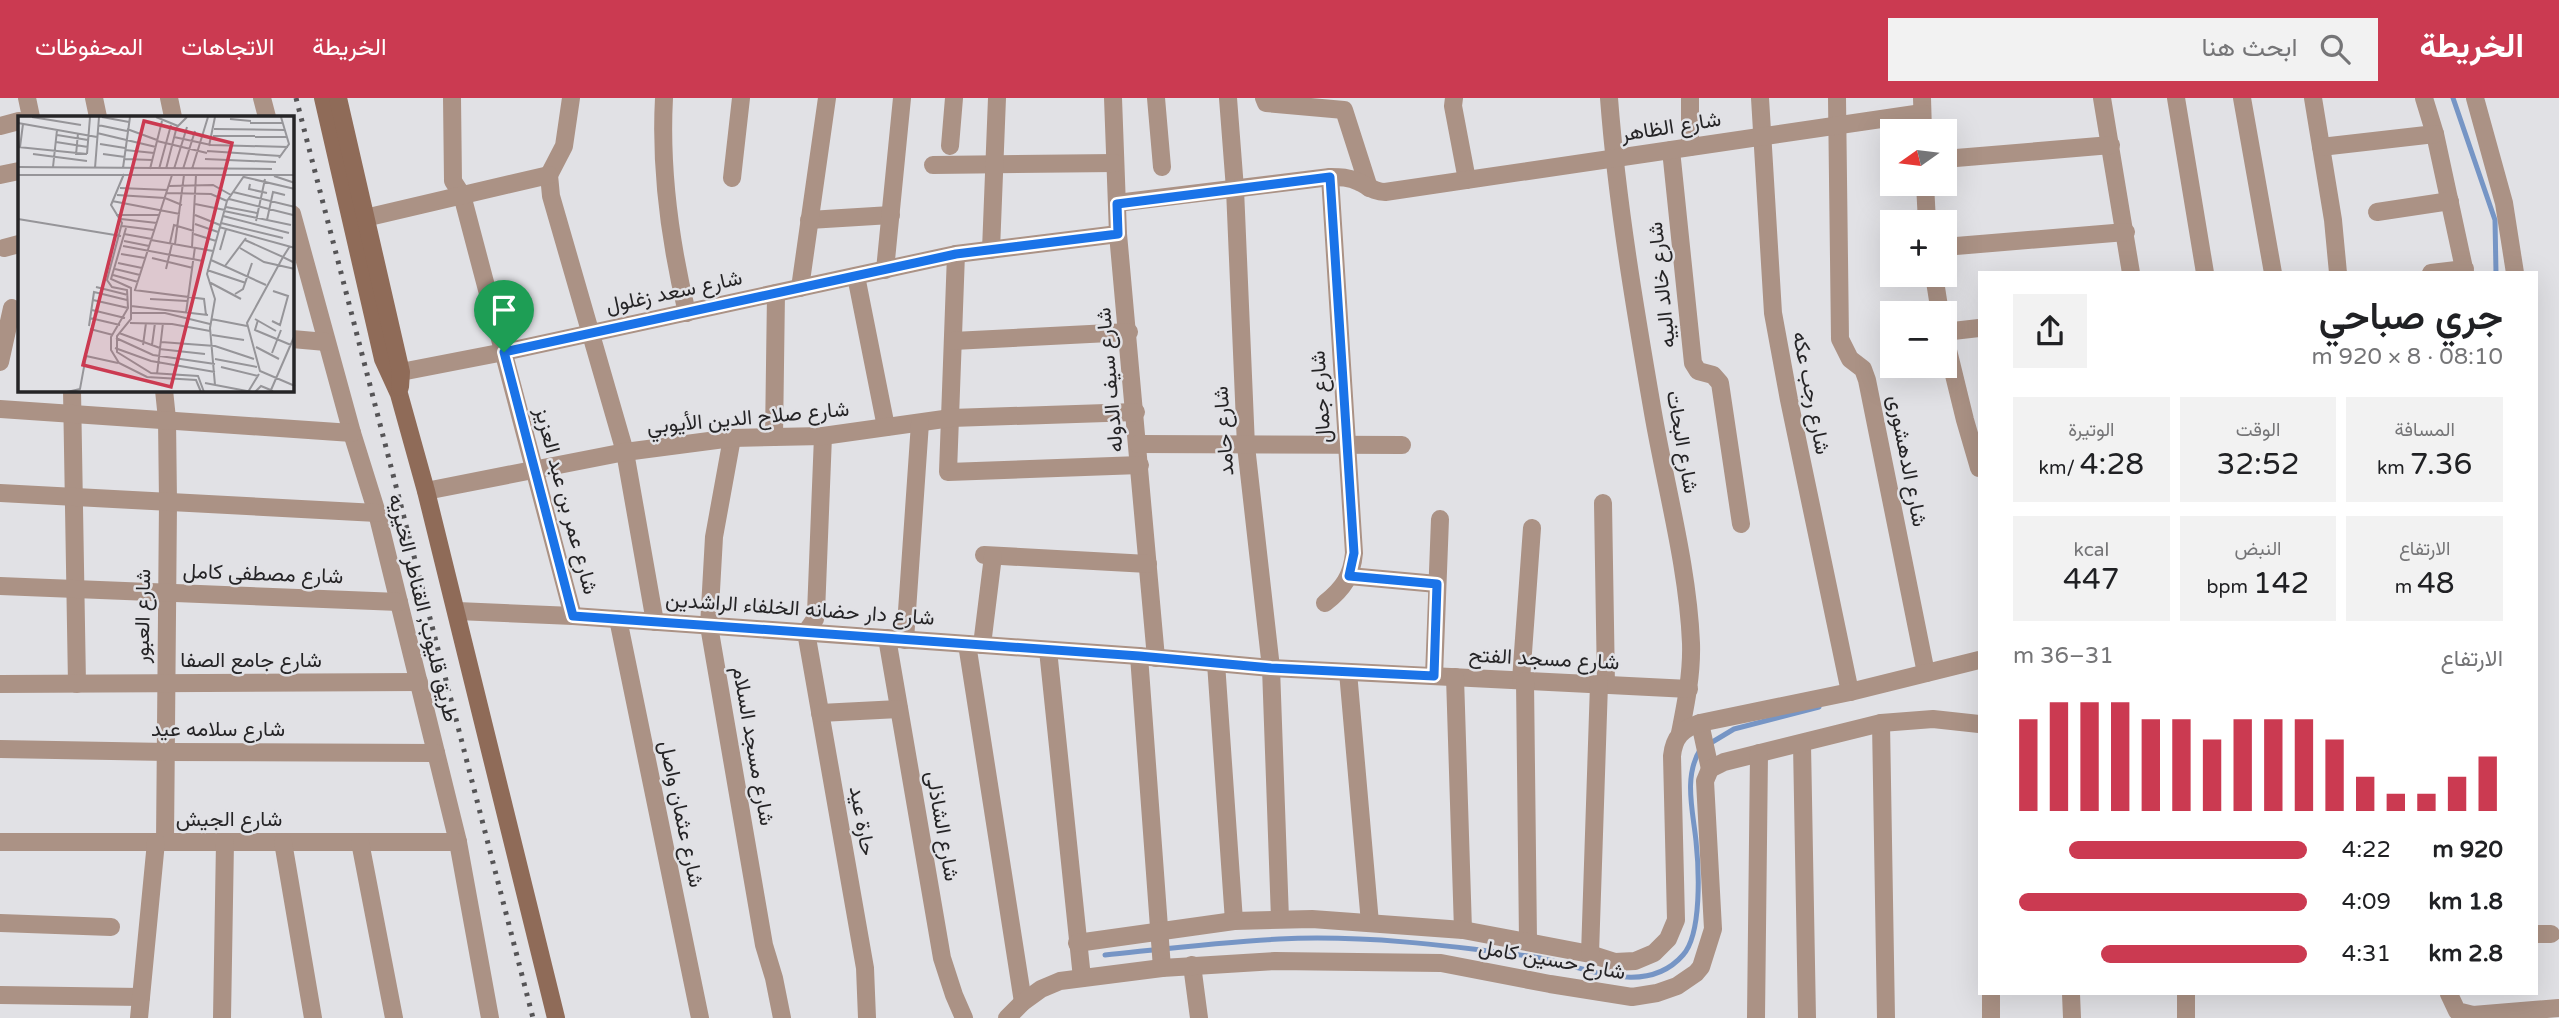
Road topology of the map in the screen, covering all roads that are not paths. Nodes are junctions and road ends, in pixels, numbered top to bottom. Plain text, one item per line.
1 (27, 98) edge
2 (94, 98) edge
3 (169, 98) edge
4 (262, 98) edge
5 (323, 98) edge
6 (338, 98) edge
7 (452, 98) edge
8 (571, 98) edge
9 (664, 98) edge
10 (741, 98) edge
11 (827, 98) edge
12 (902, 98) edge
13 (954, 98) edge
14 (997, 98) edge
15 (1113, 98) edge
16 (1156, 98) edge
17 (1228, 98) edge
18 (1264, 98) edge
19 (1454, 98) edge
20 (1609, 98) edge
21 (1690, 98) edge
22 (1760, 98) edge
23 (1837, 98) edge
24 (2102, 98) edge
25 (2176, 98) edge
26 (2242, 98) edge
27 (2313, 98) edge
28 (2424, 98) edge
29 (2475, 98) edge
30 (1922, 105) edge
31 (31, 116) edge
32 (98, 116) edge
33 (173, 116) edge
34 (267, 116) edge
35 (18, 121) edge
36 (1837, 125) junction
37 (0, 126) edge
38 (2435, 134) junction
39 (1760, 137) junction
40 (2111, 145) junction
41 (950, 146) dead end
42 (1690, 147) junction
43 (2321, 147) junction
44 (1671, 150) junction
45 (1957, 158) edge
46 (1614, 159) junction
47 (1115, 163) junction
48 (994, 164) junction
49 (933, 165) dead end
50 (1162, 167) dead end
51 (18, 171) edge
52 (0, 175) edge
53 (548, 175) junction
54 (1330, 177) junction
55 (733, 178) dead end
56 (1467, 180) junction
57 (1368, 188) junction
58 (1235, 189) junction
59 (462, 195) junction
60 (2450, 201) junction
61 (1117, 204) junction
62 (2377, 212) dead end
63 (891, 215) junction
64 (365, 218) junction
65 (810, 220) junction
66 (294, 222) edge
67 (2126, 232) junction
68 (1118, 234) junction
69 (1957, 246) edge
70 (991, 250) junction
71 (956, 254) junction
72 (886, 270) junction
73 (2131, 271) edge
74 (2205, 271) edge
75 (2273, 271) edge
76 (2338, 271) edge
77 (2465, 271) edge
78 (2515, 271) edge
79 (856, 276) junction
80 (800, 288) junction
81 (776, 293) junction
82 (10, 308) edge
83 (687, 313) junction
84 (1978, 328) edge
85 (1957, 331) edge
86 (1129, 332) junction
87 (590, 334) junction
88 (294, 338) edge
89 (953, 341) junction
90 (326, 342) junction
91 (504, 352) junction
92 (0, 362) edge
93 (401, 372) junction
94 (1957, 373) edge
95 (72, 392) edge
96 (164, 392) edge
97 (399, 394) junction
98 (0, 409) edge
99 (1136, 412) junction
100 (72, 414) junction
101 (951, 418) junction
102 (167, 419) junction
103 (1972, 419) edge
104 (920, 423) junction
105 (886, 427) junction
106 (352, 433) junction
107 (823, 436) junction
108 (732, 438) junction
109 (774, 438) junction
110 (1138, 444) junction
111 (1347, 445) junction
112 (1402, 445) dead end
113 (1246, 446) junction
114 (625, 452) junction
115 (1978, 461) edge
116 (1140, 465) junction
117 (535, 470) junction
118 (426, 491) junction
119 (0, 493) edge
120 (74, 497) junction
121 (168, 502) junction
122 (1603, 503) dead end
123 (377, 513) junction
124 (1440, 519) dead end
125 (1741, 524) dead end
126 (1532, 528) dead end
127 (1149, 564) junction
128 (1349, 576) junction
129 (1437, 584) junction
130 (0, 586) edge
131 (76, 589) junction
132 (166, 593) junction
133 (399, 602) junction
134 (1325, 603) dead end
135 (457, 611) junction
136 (573, 616) junction
137 (618, 619) junction
138 (655, 622) junction
139 (709, 626) junction
140 (806, 632) junction
141 (887, 638) junction
142 (905, 640) junction
143 (975, 644) junction
144 (1048, 650) junction
145 (1148, 657) junction
146 (1978, 660) edge
147 (1216, 663) junction
148 (1271, 668) junction
149 (1348, 672) junction
150 (1926, 673) junction
151 (1434, 676) junction
152 (1455, 677) junction
153 (1523, 681) junction
154 (419, 682) junction
155 (165, 683) junction
156 (0, 684) edge
157 (78, 684) junction
158 (1602, 684) junction
159 (1689, 689) junction
160 (1850, 692) junction
161 (899, 709) junction
162 (820, 713) junction
163 (1700, 723) junction
164 (1881, 723) junction
165 (1978, 724) edge
166 (1680, 733) junction
167 (1802, 744) junction
168 (0, 749) edge
169 (167, 752) junction
170 (436, 753) junction
171 (1759, 753) junction
172 (1710, 769) junction
173 (0, 842) edge
174 (161, 842) junction
175 (225, 842) junction
176 (283, 842) junction
177 (360, 842) junction
178 (458, 842) junction
179 (1280, 919) junction
180 (1234, 921) junction
181 (0, 923) edge
182 (1370, 923) junction
183 (111, 927) dead end
184 (1158, 930) junction
185 (1463, 930) junction
186 (1528, 941) junction
187 (1077, 943) junction
188 (1590, 954) junction
189 (1192, 965) junction
190 (1162, 968) junction
191 (1082, 978) junction
192 (0, 995) edge
193 (1990, 995) edge
194 (2071, 995) edge
195 (2186, 995) edge
196 (2449, 995) edge
197 (141, 997) junction
198 (1023, 1002) junction
199 (2559, 1008) edge
200 (139, 1018) edge
201 (222, 1018) edge
202 (313, 1018) edge
203 (394, 1018) edge
204 (490, 1018) edge
205 (556, 1018) edge
206 (701, 1018) edge
207 (782, 1018) edge
208 (867, 1018) edge
209 (964, 1018) edge
210 (1007, 1018) edge
211 (1199, 1018) edge
212 (1756, 1018) edge
213 (1807, 1018) edge
214 (1886, 1018) edge
215 (1991, 1018) edge
216 (2072, 1018) edge
217 (2186, 1018) edge

1 - 31 street
2 - 32 street
3 - 33 street
4 - 34 street
5 - 97 main road, طريق قليوب, القناطر الخيريه
6 - 64 main road, طريق قليوب, القناطر الخيريه
7 - 59 street, شارع عمر بن عبد العزيز
8 - 53 street
9 - 83 street
10 - 55 street
11 - 65 street
12 - 63 street
13 - 41 street
14 - 48 street
15 - 47 street, شارع سيف الدوله
16 - 50 street
17 - 58 street, شارع حامد
18 - 57 street
19 - 56 street
20 - 46 street, شارع البحات
21 - 42 street
22 - 39 street, شارع رجب عكه
23 - 36 street, شارع الدهشورى
24 - 40 street
25 - 74 street
26 - 75 street
27 - 43 street
28 - 38 street
29 - 78 street
30 - 36 street, شارع الظاهر
35 - 37 street
36 - 39 street, شارع الظاهر
36 - 150 street, شارع الدهشورى
38 - 43 street
38 - 60 street
39 - 42 street, شارع الظاهر
39 - 160 street, شارع رجب عكه
40 - 45 street
40 - 67 street
42 - 44 street, شارع الظاهر
43 - 76 street
44 - 46 street, شارع الظاهر
44 - 125 street, شارع خالد البيه
46 - 56 street, شارع الظاهر
46 - 159 street, شارع البحات
47 - 48 street
47 - 61 street, شارع سيف الدوله
48 - 49 street
48 - 70 street
51 - 52 street
53 - 59 street
53 - 87 street
54 - 57 street, شارع الظاهر
54 - 58 street
54 - 111 street, شارع جمال
56 - 57 street, شارع الظاهر
58 - 61 street
58 - 113 street, شارع حامد
59 - 64 street
59 - 91 street, شارع عمر بن عبد العزيز
60 - 62 street
60 - 77 street
61 - 68 street, شارع سيف الدوله
63 - 65 street
63 - 72 street
64 - 93 main road, طريق قليوب, القناطر الخيريه
65 - 80 street
66 - 90 street, طريق قليوب, القناطر الخيريه
67 - 69 street
67 - 73 street
68 - 70 street, شارع سعد زغلول
68 - 86 street, شارع سيف الدوله
70 - 71 street, شارع سعد زغلول
71 - 72 street, شارع سعد زغلول
71 - 89 street
72 - 79 street, شارع سعد زغلول
79 - 80 street, شارع سعد زغلول
79 - 105 street
80 - 81 street, شارع سعد زغلول
81 - 83 street, شارع سعد زغلول
81 - 109 street
82 - 92 street
83 - 87 street, شارع سعد زغلول
84 - 85 street
86 - 89 street
86 - 99 street, شارع سيف الدوله
87 - 91 street, شارع سعد زغلول
87 - 114 street
88 - 90 street
89 - 101 street
90 - 106 street, طريق قليوب, القناطر الخيريه
91 - 93 street, شارع سعد زغلول
91 - 117 street, شارع عمر بن عبد العزيز
93 - 97 main road, طريق قليوب, القناطر الخيريه
94 - 103 street
95 - 100 street
96 - 102 street, شارع العبور
97 - 118 main road, طريق قليوب, القناطر الخيريه
98 - 100 street
99 - 101 street, شارع صلاح الدين الأيوبي
99 - 110 street, شارع سيف الدوله
100 - 102 street
100 - 120 street
101 - 104 street, شارع صلاح الدين الأيوبي
101 - 116 street
102 - 106 street
102 - 121 street, شارع العبور
103 - 115 street
104 - 105 street, شارع صلاح الدين الأيوبي
104 - 142 street
105 - 107 street, شارع صلاح الدين الأيوبي
106 - 123 street, طريق قليوب, القناطر الخيريه
107 - 109 street, شارع صلاح الدين الأيوبي
107 - 140 street
108 - 109 street, شارع صلاح الدين الأيوبي
108 - 114 street, شارع صلاح الدين الأيوبي
108 - 139 street, شارع مسجد السلام
110 - 113 street
110 - 116 street, شارع سيف الدوله
111 - 112 street
111 - 113 street
111 - 128 street, شارع جمال
113 - 148 street, شارع حامد
114 - 117 street, شارع صلاح الدين الأيوبي
114 - 138 street
116 - 127 street, شارع سيف الدوله
117 - 118 street, شارع صلاح الدين الأيوبي
117 - 136 street, شارع عمر بن عبد العزيز
118 - 135 main road, طريق قليوب, القناطر الخيريه
119 - 120 street
120 - 121 street
120 - 131 street
121 - 123 street
121 - 132 street, شارع العبور
122 - 158 street
123 - 133 street, طريق قليوب, القناطر الخيريه
124 - 129 street
126 - 153 street
127 - 143 street
127 - 145 street, شارع سيف الدوله
128 - 129 street
128 - 134 street
129 - 151 street
130 - 131 street, شارع مصطفى كامل
131 - 132 street, شارع مصطفى كامل
131 - 157 street
132 - 133 street, شارع مصطفى كامل
132 - 155 street, شارع العبور
133 - 154 street, طريق قليوب, القناطر الخيريه
135 - 136 street, شارع دار حضانه الخلفاء الراشدين
135 - 205 main road, طريق قليوب, القناطر الخيريه
136 - 137 street, شارع دار حضانه الخلفاء الراشدين
137 - 138 street, شارع دار حضانه الخلفاء الراشدين
137 - 206 street, شارع عثمان واصل
138 - 139 street, شارع دار حضانه الخلفاء الراشدين
139 - 140 street, شارع دار حضانه الخلفاء الراشدين
139 - 207 street, شارع مسجد السلام
140 - 141 street, شارع دار حضانه الخلفاء الراشدين
140 - 162 street, حارة عيد
141 - 142 street, شارع دار حضانه الخلفاء الراشدين
141 - 161 street, شارع الشاذلى
142 - 143 street, شارع دار حضانه الخلفاء الراشدين
143 - 144 street, شارع دار حضانه الخلفاء الراشدين
143 - 198 street
144 - 145 street, شارع دار حضانه الخلفاء الراشدين
144 - 187 street
145 - 147 street, شارع دار حضانه الخلفاء الراشدين
145 - 184 street, شارع سيف الدوله
146 - 150 street
147 - 148 street, شارع مسجد الفتح
147 - 180 street
148 - 149 street, شارع مسجد الفتح
148 - 179 street, شارع حامد
149 - 151 street, شارع مسجد الفتح
149 - 182 street
150 - 160 street
151 - 152 street, شارع مسجد الفتح
152 - 153 street, شارع مسجد الفتح
152 - 185 street
153 - 158 street, شارع مسجد الفتح
153 - 186 street
154 - 155 street, شارع جامع الصفا
154 - 170 street, طريق قليوب, القناطر الخيريه
155 - 157 street, شارع جامع الصفا
155 - 169 street, شارع العبور
156 - 157 street, شارع جامع الصفا
158 - 159 street, شارع مسجد الفتح
158 - 188 street
159 - 166 street, شارع البحات
160 - 163 street
161 - 162 street
161 - 209 street, شارع الشاذلى
162 - 208 street, حارة عيد
163 - 166 street
163 - 172 street, شارع حسين كامل
164 - 165 street
164 - 167 street
164 - 214 street
166 - 188 street, شارع حسين كامل
167 - 171 street
167 - 213 street
168 - 169 street, شارع سلامه عيد
169 - 170 street, شارع سلامه عيد
169 - 174 street, شارع العبور
170 - 178 street, طريق قليوب, القناطر الخيريه
171 - 172 street
171 - 212 street
172 - 189 street, شارع حسين كامل
173 - 174 street, شارع الجيش
174 - 175 street, شارع الجيش
174 - 197 street, شارع العبور
175 - 176 street, شارع الجيش
175 - 201 street
176 - 177 street, شارع الجيش
176 - 202 street
177 - 178 street, شارع الجيش
177 - 203 street
178 - 204 street, طريق قليوب, القناطر الخيريه
179 - 180 street, شارع حسين كامل
179 - 182 street, شارع حسين كامل
180 - 184 street, شارع حسين كامل
181 - 183 street
182 - 185 street, شارع حسين كامل
184 - 187 street, شارع حسين كامل
184 - 190 street, شارع سيف الدوله
185 - 186 street, شارع حسين كامل
186 - 188 street, شارع حسين كامل
187 - 191 street
189 - 190 street, شارع حسين كامل
189 - 211 street
190 - 191 street, شارع حسين كامل
191 - 198 street, شارع حسين كامل
192 - 197 street
193 - 215 street
194 - 216 street
195 - 217 street
196 - 199 street
197 - 200 street, شارع العبور
198 - 210 street, شارع حسين كامل

